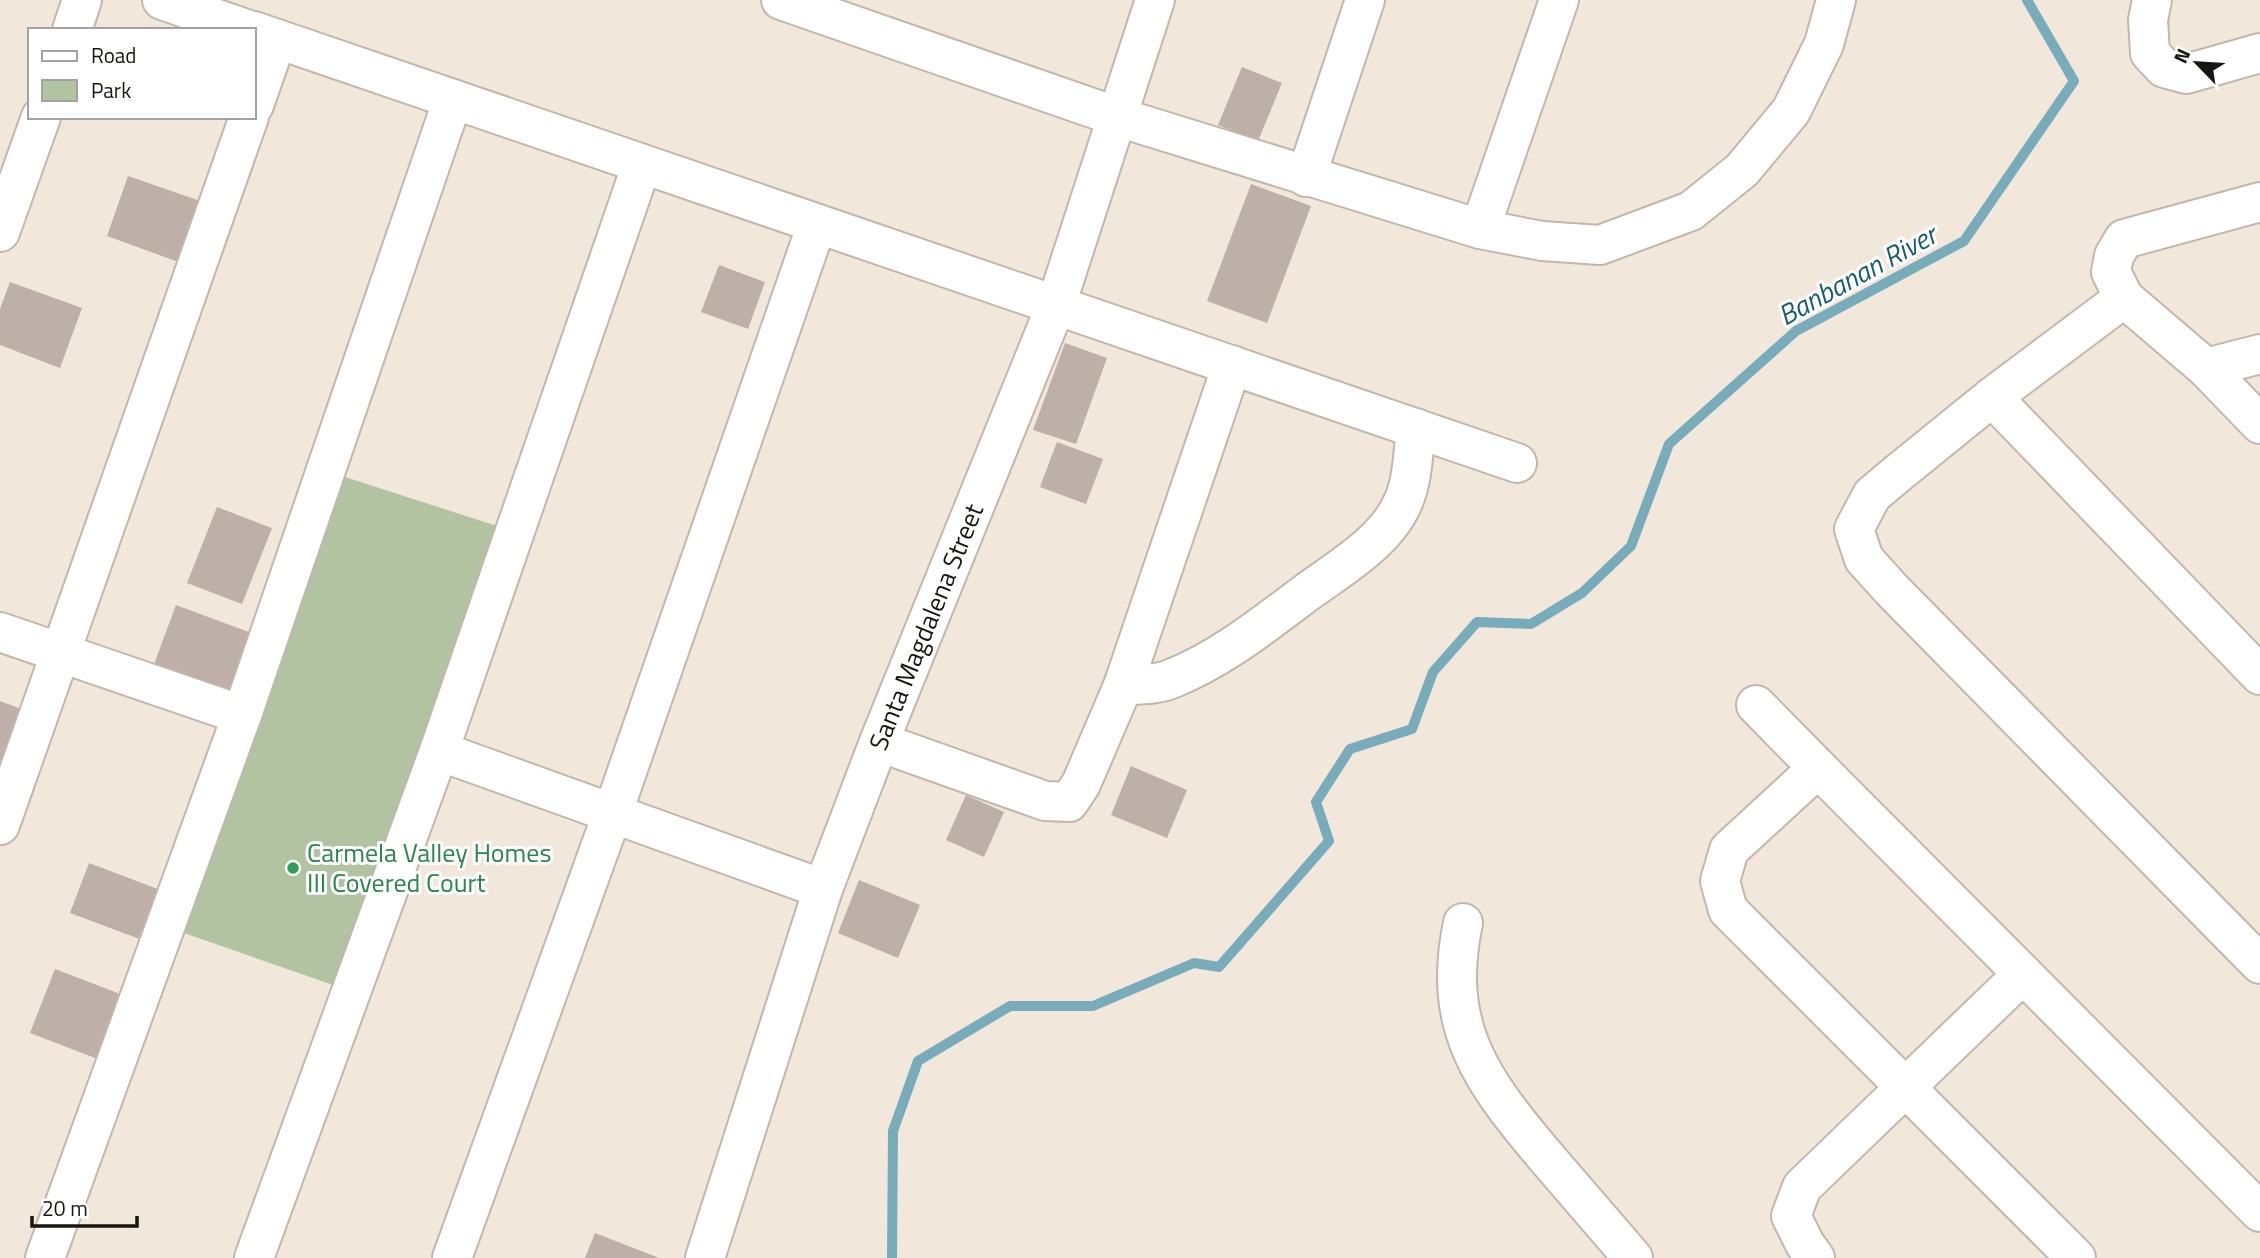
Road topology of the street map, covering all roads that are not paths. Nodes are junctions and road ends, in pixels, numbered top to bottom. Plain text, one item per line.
1 (82, 0) edge
2 (162, 0) edge
3 (781, 0) edge
4 (1155, 0) edge
5 (1365, 0) edge
6 (1559, 0) edge
7 (1836, 0) edge
8 (2152, 0) edge
9 (73, 28) edge
10 (243, 28) edge
11 (260, 34) edge
12 (2260, 53) edge
13 (256, 81) edge
14 (453, 99) junction
15 (1118, 117) junction
16 (40, 119) edge
17 (248, 119) edge
18 (642, 164) junction
19 (1306, 177) junction
20 (2260, 202) edge
21 (817, 223) junction
22 (1480, 229) junction
23 (0, 232) edge
24 (2124, 298) junction
25 (1056, 305) junction
26 (2260, 355) edge
27 (1232, 366) junction
28 (2206, 368) junction
29 (1992, 397) junction
30 (2260, 424) edge
31 (1416, 428) junction
32 (1517, 463) dead end
33 (0, 632) edge
34 (60, 652) junction
35 (2260, 675) edge
36 (1123, 686) junction
37 (1756, 705) dead end
38 (242, 715) junction
39 (879, 742) junction
40 (439, 751) junction
41 (1818, 768) junction
42 (613, 812) junction
43 (0, 825) edge
44 (823, 889) junction
45 (1463, 923) dead end
46 (2260, 964) edge
47 (2023, 974) junction
48 (1905, 1087) junction
49 (2260, 1212) edge
50 (45, 1258) edge
51 (254, 1258) edge
52 (452, 1258) edge
53 (705, 1258) edge
54 (1633, 1258) edge
55 (1815, 1258) edge
56 (2076, 1258) edge

1 - 9 street
2 - 10 street
3 - 15 street
4 - 15 street, Santa Magdalena Street
5 - 19 street
6 - 22 street
7 - 22 street
8 - 12 street
11 - 13 street
11 - 14 street
14 - 18 street
14 - 38 street
15 - 19 street
15 - 25 street, Santa Magdalena Street
16 - 23 street
17 - 34 street
18 - 21 street
18 - 40 street
19 - 22 street
20 - 24 street
21 - 25 street
21 - 42 street
24 - 28 street
24 - 29 street
25 - 27 street
25 - 39 street, Santa Magdalena Street
26 - 28 street
27 - 31 street
27 - 36 street
28 - 30 street
29 - 35 street
29 - 46 street
31 - 32 street
31 - 36 street
33 - 34 street
34 - 38 street
34 - 43 street
36 - 39 street
37 - 41 street
38 - 50 street
39 - 44 street, Santa Magdalena Street
40 - 42 street
40 - 51 street
41 - 47 street
41 - 48 street
42 - 44 street
42 - 52 street
44 - 53 street, Santa Magdalena Street
45 - 54 street
47 - 48 street
47 - 49 street
48 - 55 street
48 - 56 street

